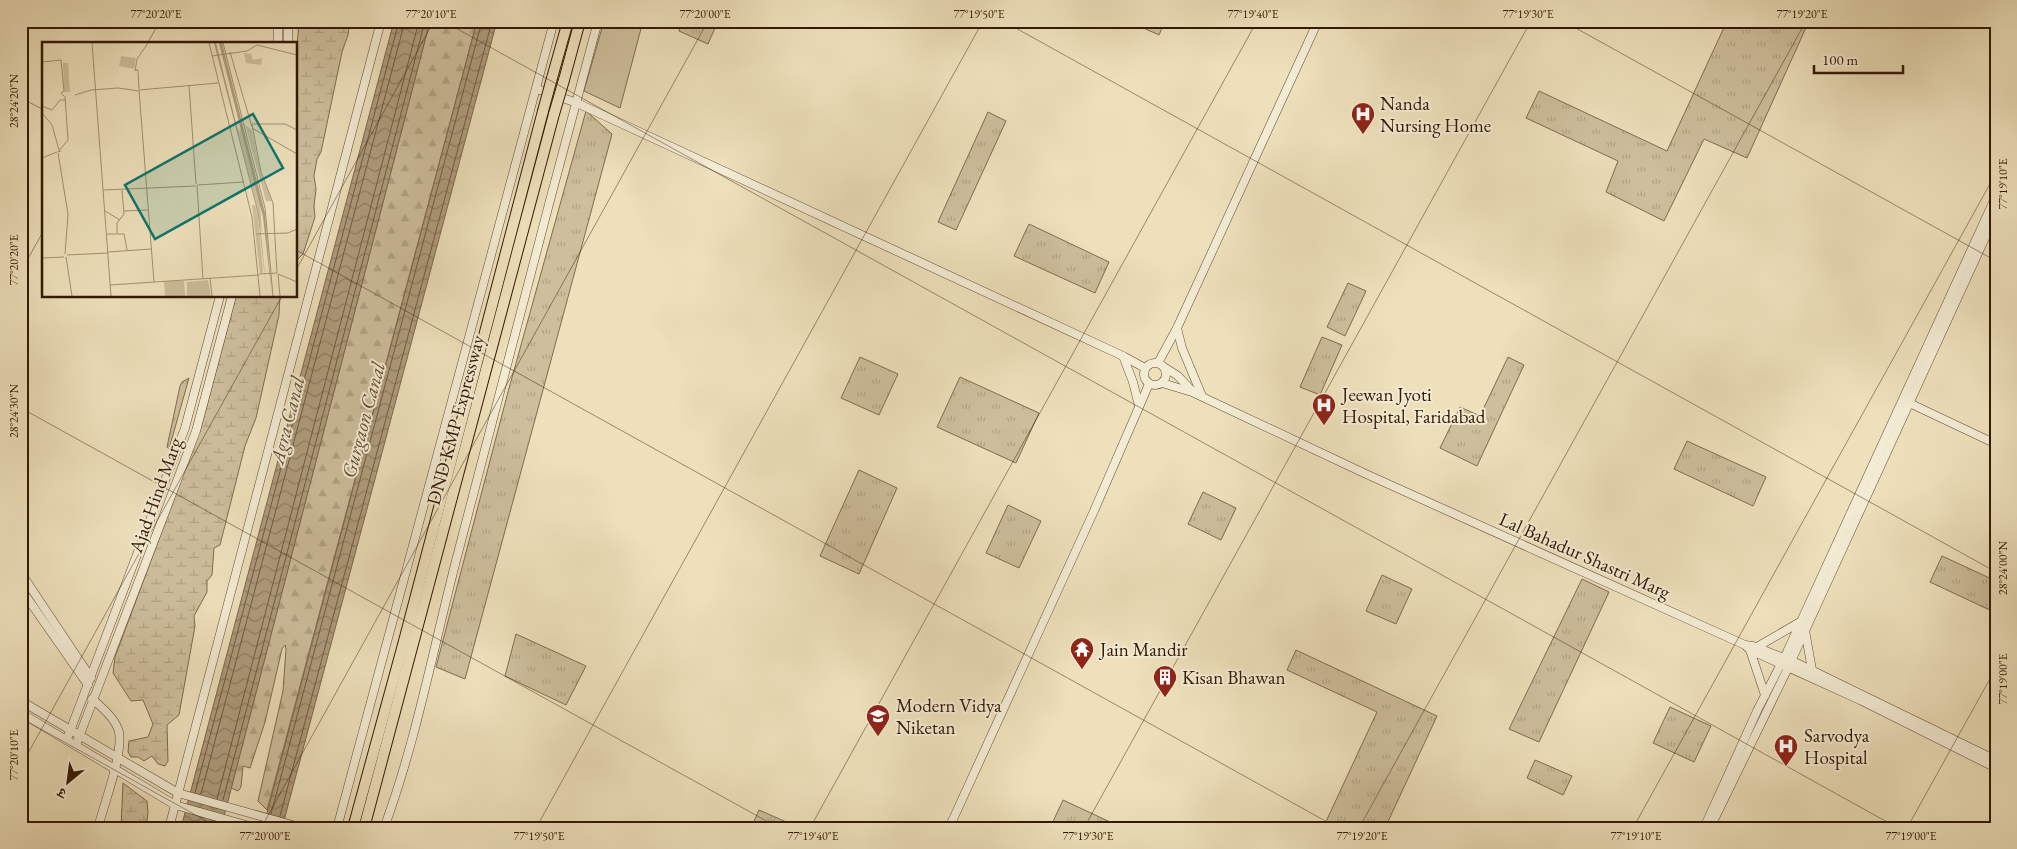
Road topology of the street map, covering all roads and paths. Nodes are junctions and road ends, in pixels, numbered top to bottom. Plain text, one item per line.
1 (278, 21) edge
2 (288, 21) edge
3 (381, 21) edge
4 (554, 21) edge
5 (568, 21) edge
6 (580, 21) edge
7 (598, 21) edge
8 (1318, 21) edge
9 (278, 42) edge
10 (288, 42) edge
11 (537, 89) junction
12 (576, 103) junction
13 (1996, 196) edge
14 (1996, 214) edge
15 (219, 298) edge
16 (231, 298) edge
17 (1178, 328) junction
18 (204, 355) junction
19 (1124, 356) junction
20 (216, 358) junction
21 (1925, 358) junction
22 (1161, 365) junction
23 (1145, 368) junction
24 (1162, 382) junction
25 (1149, 384) junction
26 (1198, 394) junction
27 (1905, 401) junction
28 (1140, 406) junction
29 (1996, 444) edge
30 (21, 573) edge
31 (21, 589) edge
32 (1803, 625) junction
33 (1751, 648) junction
34 (1786, 663) junction
35 (1812, 670) junction
36 (88, 680) junction
37 (95, 692) junction
38 (1765, 695) junction
39 (21, 701) edge
40 (21, 713) edge
41 (70, 731) junction
42 (79, 736) junction
43 (67, 739) junction
44 (76, 745) junction
45 (117, 758) junction
46 (1996, 760) edge
47 (114, 768) junction
48 (1996, 768) edge
49 (178, 793) junction
50 (179, 806) junction
51 (98, 828) edge
52 (170, 828) edge
53 (256, 828) edge
54 (303, 828) edge
55 (337, 828) edge
56 (353, 828) edge
57 (364, 828) edge
58 (384, 828) edge
59 (949, 828) edge
60 (1704, 828) edge
61 (1710, 828) edge

1 - 9 street
2 - 10 street
3 - 49 street
4 - 11 street
5 - 56 highway, DND KMP Expressway, bridge
6 - 57 highway, DND KMP Expressway, bridge
7 - 12 street
8 - 17 street
11 - 12 street
11 - 55 street
12 - 19 street
12 - 58 street
13 - 21 street
14 - 21 street
15 - 18 street
16 - 20 street, Ajad Hind Marg
17 - 22 street
17 - 26 street
18 - 20 street
18 - 36 street
19 - 23 street
19 - 28 street
20 - 37 street, Ajad Hind Marg
21 - 27 street
22 - 23 street
22 - 24 street
22 - 26 street, Lal Bahadur Shastri Marg
23 - 25 street
24 - 25 street
24 - 26 street
25 - 28 street
26 - 33 street, Lal Bahadur Shastri Marg
27 - 29 street
27 - 32 street
28 - 59 street
30 - 36 street
31 - 36 street
32 - 33 street
32 - 34 street
32 - 35 street
33 - 34 street, Lal Bahadur Shastri Marg
33 - 38 street
34 - 35 street
34 - 38 street
34 - 48 street, Lal Bahadur Shastri Marg
34 - 61 street
35 - 46 street
36 - 37 street
36 - 41 street
37 - 42 street, Ajad Hind Marg
37 - 45 street
38 - 60 street
39 - 41 street
40 - 43 street
41 - 42 street
41 - 43 street
42 - 44 street, Ajad Hind Marg
42 - 45 street
43 - 44 street
44 - 47 street
45 - 47 street
45 - 49 street
47 - 50 street
47 - 51 street
49 - 50 street
49 - 54 street
50 - 52 street
50 - 53 street

